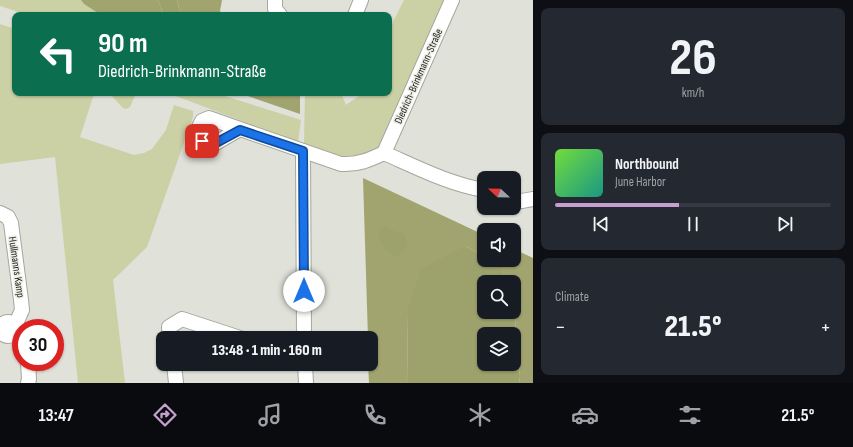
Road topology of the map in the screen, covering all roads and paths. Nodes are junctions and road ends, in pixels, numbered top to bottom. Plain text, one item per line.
1 (275, 0) edge
2 (361, 0) edge
3 (452, 0) edge
4 (278, 12) edge
5 (356, 12) edge
6 (240, 130) dead end
7 (303, 151) junction
8 (384, 153) junction
9 (477, 189) edge
10 (533, 199) edge
11 (521, 201) edge
12 (0, 213) edge
13 (169, 331) edge
14 (220, 331) edge
15 (304, 331) edge
16 (10, 334) edge
17 (29, 371) edge
18 (175, 371) edge
19 (305, 371) edge
20 (28, 383) edge
21 (176, 383) edge
22 (306, 383) edge

1 - 4 street
2 - 5 street
3 - 8 street, Diedrich-Brinkmann-Straße
6 - 7 street
7 - 8 street
7 - 15 street
8 - 9 street
10 - 11 street
12 - 16 street, Hullmanns Kamp
13 - 14 street
17 - 20 street
18 - 21 street
19 - 22 street

